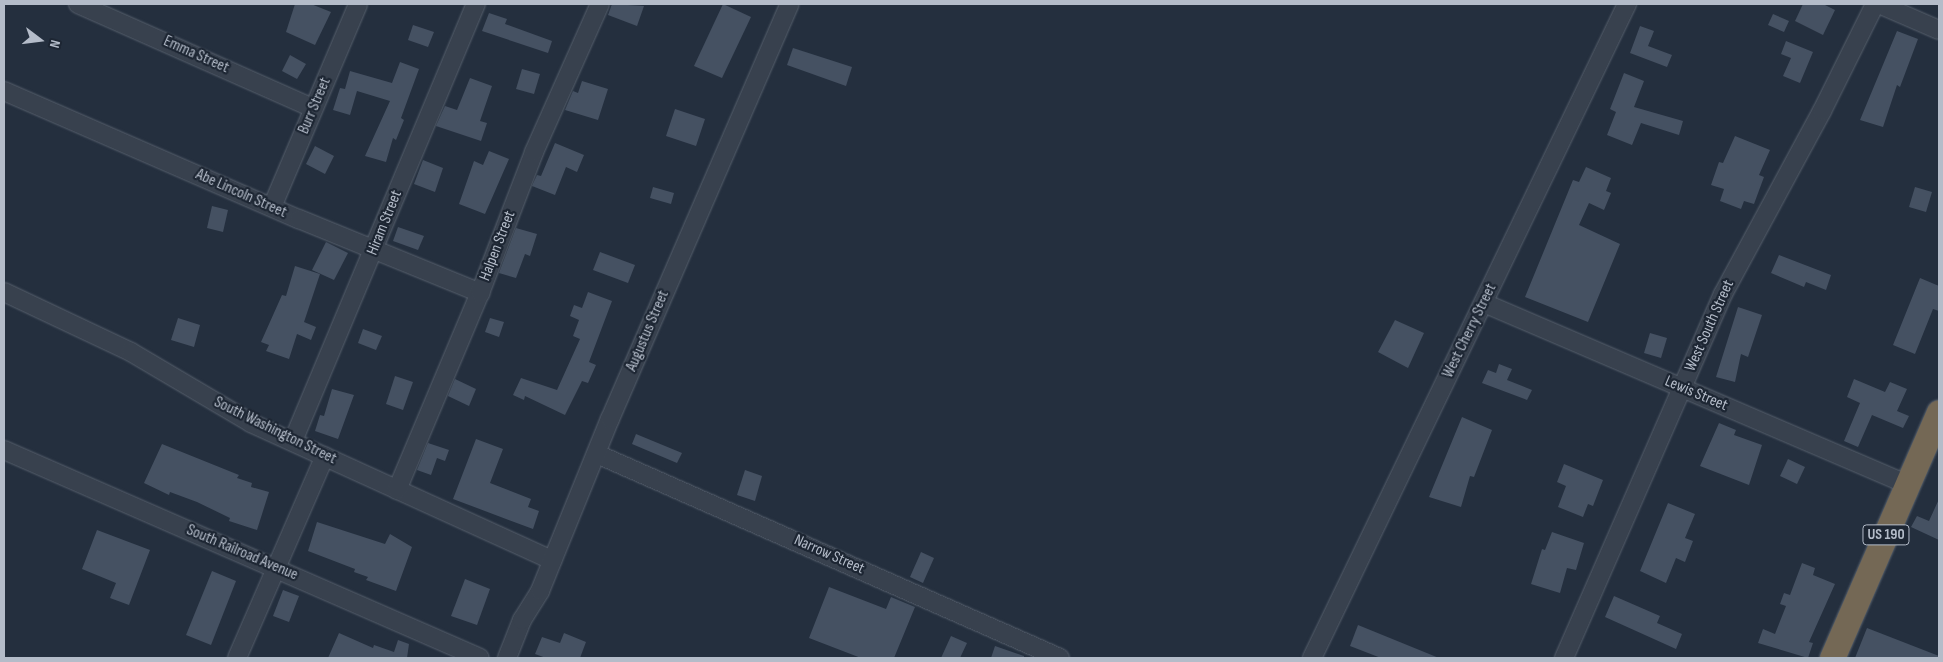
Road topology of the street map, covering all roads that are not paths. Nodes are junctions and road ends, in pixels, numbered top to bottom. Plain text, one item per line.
1 (78, 4) edge
2 (356, 4) edge
3 (476, 4) edge
4 (600, 4) edge
5 (790, 4) edge
6 (1627, 4) edge
7 (1875, 4) edge
8 (1879, 4) edge
9 (1939, 30) edge
10 (4, 91) edge
11 (313, 108) junction
12 (272, 207) junction
13 (374, 249) junction
14 (4, 292) edge
15 (480, 293) junction
16 (1484, 302) junction
17 (1683, 389) junction
18 (1939, 412) edge
19 (292, 441) junction
20 (4, 450) edge
21 (597, 454) junction
22 (325, 456) junction
23 (1909, 485) junction
24 (397, 490) junction
25 (552, 560) junction
26 (278, 568) junction
27 (237, 658) edge
28 (480, 658) edge
29 (507, 658) edge
30 (1060, 658) edge
31 (1312, 658) edge
32 (1564, 658) edge
33 (1832, 658) edge

1 - 11 street, Emma Street
2 - 11 street, Burr Street
3 - 13 street, Hiram Street
4 - 15 street, Halpen Street
5 - 21 street, Augustus Street
6 - 16 street, West Cherry Street
7 - 17 street, West South Street
8 - 9 street
10 - 12 street, Abe Lincoln Street
11 - 12 street, Burr Street
12 - 13 street, Abe Lincoln Street
13 - 15 street, Abe Lincoln Street
13 - 19 street, Hiram Street
14 - 19 street, South Washington Street
15 - 24 street, Halpen Street
16 - 17 street, Lewis Street
16 - 31 street, West Cherry Street
17 - 23 street, Lewis Street
17 - 32 street, West South Street
18 - 23 highway, US 190
19 - 22 street, South Washington Street
20 - 26 street, South Railroad Avenue
21 - 25 street, Augustus Street
21 - 30 street, Narrow Street
22 - 24 street, South Washington Street
22 - 26 street
23 - 33 highway, US 190
24 - 25 street, South Washington Street
25 - 29 street, Augustus Street
26 - 27 street
26 - 28 street, South Railroad Avenue

